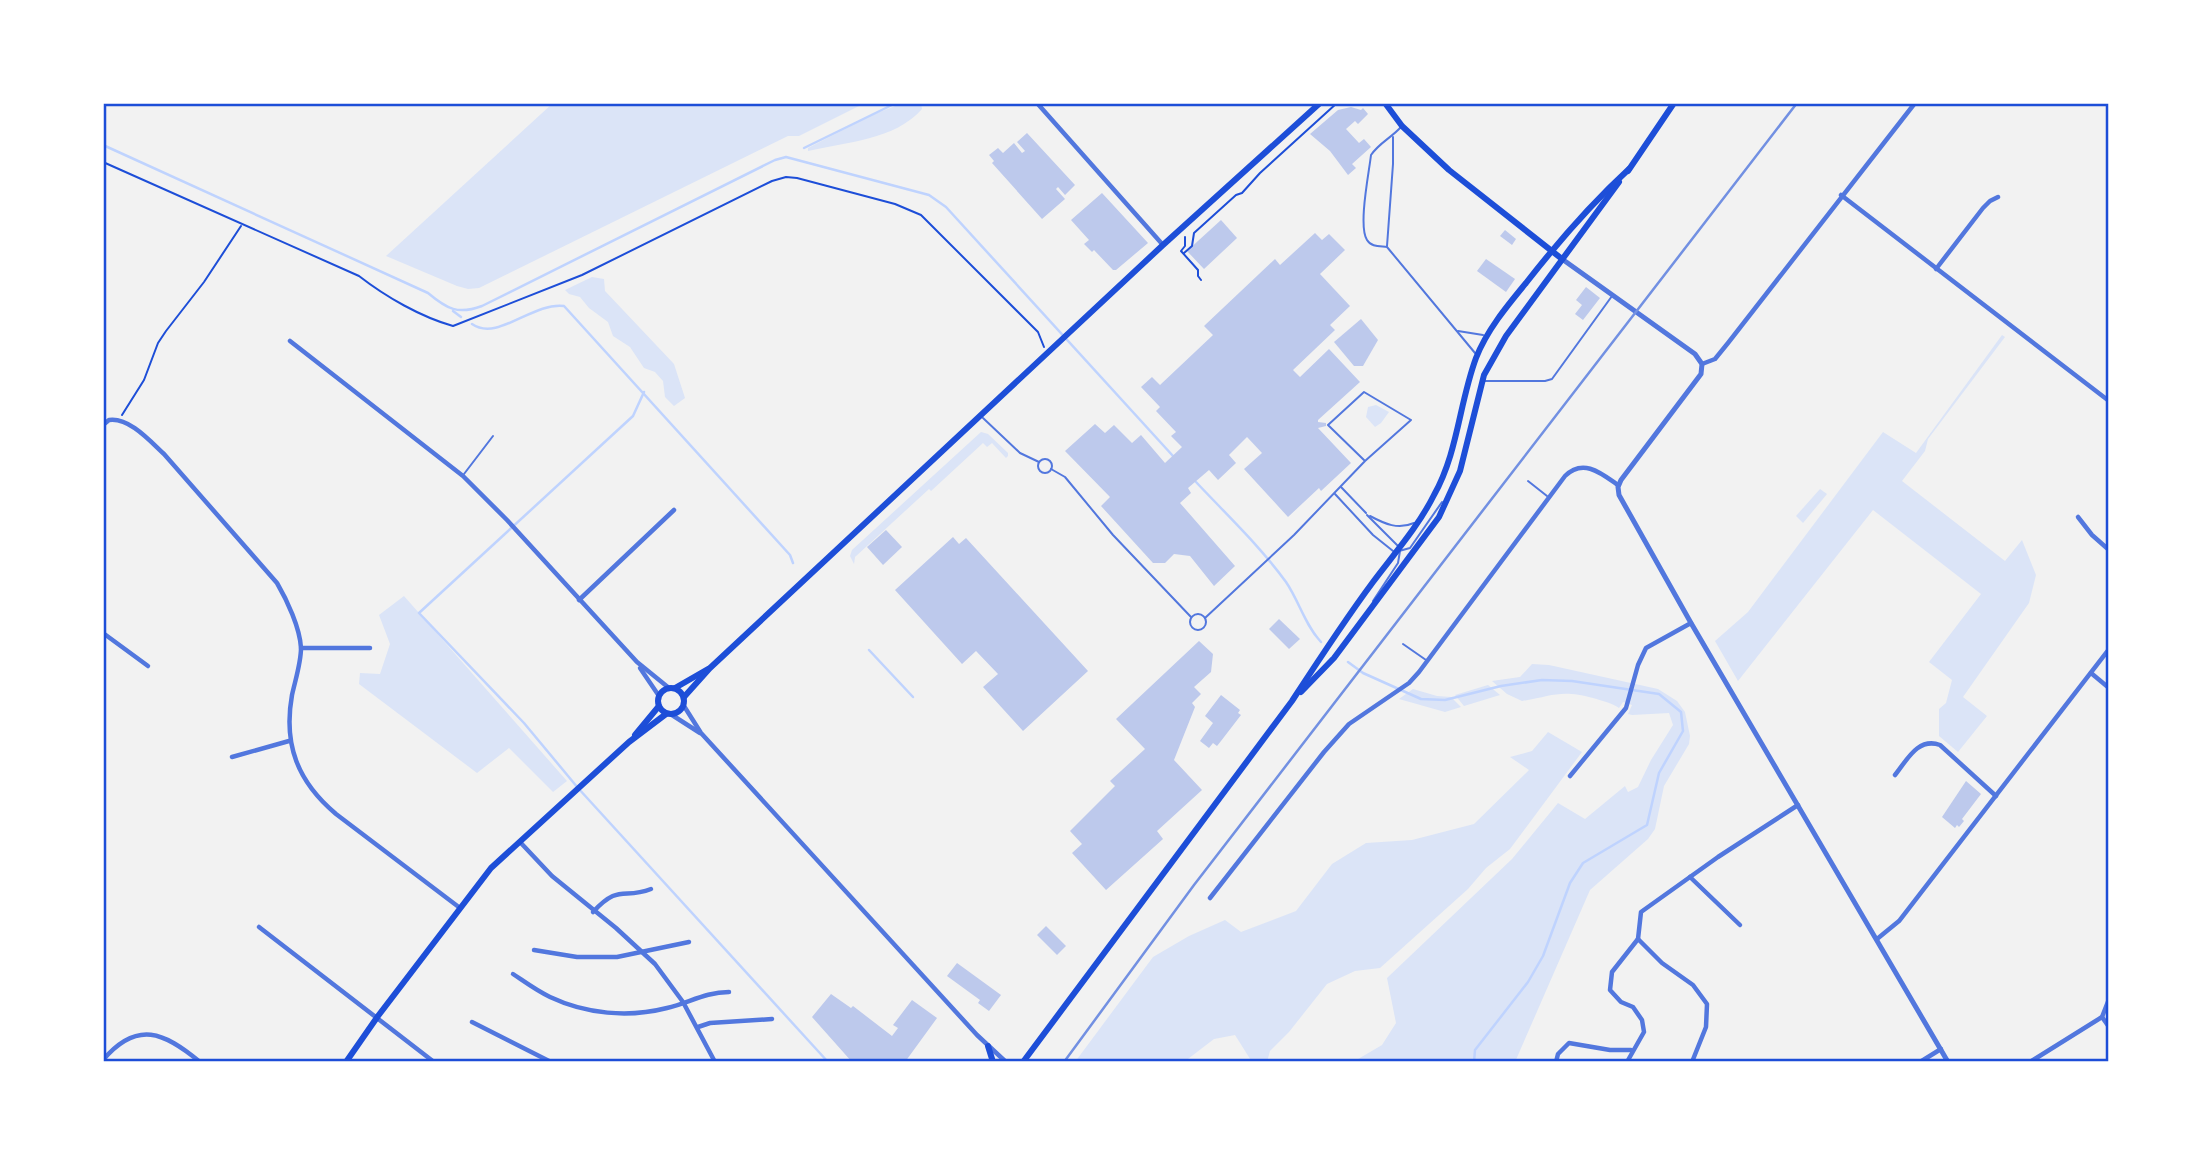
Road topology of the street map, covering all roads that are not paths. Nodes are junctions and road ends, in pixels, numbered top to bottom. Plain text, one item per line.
1 (1037, 103) edge
2 (1320, 103) edge
3 (1385, 103) edge
4 (1674, 103) edge
5 (1915, 103) edge
6 (1402, 126) junction
7 (1393, 136) junction
8 (1629, 169) junction
9 (1841, 195) junction
10 (1998, 197) dead end
11 (1163, 245) junction
12 (1387, 247) junction
13 (1551, 250) junction
14 (1562, 259) junction
15 (1936, 269) junction
16 (1613, 296) junction
17 (1457, 331) junction
18 (1488, 336) junction
19 (290, 341) dead end
20 (1477, 356) junction
21 (1702, 364) junction
22 (1482, 381) junction
23 (2109, 401) edge
24 (981, 416) junction
25 (103, 425) edge
26 (493, 436) dead end
27 (1365, 461) junction
28 (1039, 462) junction
29 (1051, 469) junction
30 (463, 476) junction
31 (1528, 481) dead end
32 (1618, 485) junction
33 (1340, 486) junction
34 (1334, 493) junction
35 (1451, 495) junction
36 (1548, 497) junction
37 (674, 510) dead end
38 (1367, 514) junction
39 (2078, 517) dead end
40 (1419, 521) junction
41 (1399, 550) junction
42 (2109, 550) edge
43 (579, 600) junction
44 (1368, 612) junction
45 (1191, 617) junction
46 (1205, 618) junction
47 (1691, 623) junction
48 (103, 633) edge
49 (1403, 644) dead end
50 (301, 648) junction
51 (370, 648) dead end
52 (2109, 649) edge
53 (1427, 661) junction
54 (637, 662) junction
55 (148, 666) dead end
56 (710, 668) junction
57 (2091, 673) junction
58 (672, 688) junction
59 (2109, 688) edge
60 (659, 696) junction
61 (684, 697) junction
62 (1292, 701) junction
63 (659, 706) junction
64 (684, 706) junction
65 (669, 714) junction
66 (701, 733) junction
67 (289, 740) junction
68 (629, 742) junction
69 (232, 757) dead end
70 (1570, 775) dead end
71 (1895, 775) dead end
72 (1996, 796) junction
73 (1798, 805) junction
74 (520, 842) junction
75 (1690, 877) junction
76 (651, 889) dead end
77 (1210, 898) dead end
78 (460, 908) junction
79 (593, 912) junction
80 (1740, 925) dead end
81 (259, 927) dead end
82 (1638, 939) junction
83 (1877, 939) junction
84 (689, 942) dead end
85 (534, 950) dead end
86 (641, 951) junction
87 (513, 974) dead end
88 (729, 992) dead end
89 (2109, 999) edge
90 (683, 1002) junction
91 (378, 1016) junction
92 (2102, 1017) junction
93 (772, 1019) dead end
94 (472, 1021) dead end
95 (698, 1027) junction
96 (2109, 1027) edge
97 (988, 1046) junction
98 (1941, 1049) junction
99 (1632, 1051) junction
100 (103, 1060) edge
101 (200, 1062) edge
102 (346, 1062) edge
103 (435, 1062) edge
104 (551, 1062) edge
105 (715, 1062) edge
106 (993, 1062) edge
107 (1006, 1062) edge
108 (1023, 1062) edge
109 (1556, 1062) edge
110 (1627, 1062) edge
111 (1692, 1062) edge
112 (1920, 1062) edge
113 (1948, 1062) edge
114 (2029, 1062) edge

1 - 11 street
2 - 11 main road
3 - 6 main road
4 - 8 main road
5 - 9 street
6 - 7 lane
6 - 13 main road
7 - 12 lane
7 - 12 lane
8 - 13 main road
8 - 14 main road
9 - 15 street
9 - 21 street
10 - 15 street
11 - 24 main road
12 - 17 lane
13 - 14 main road
13 - 18 main road
14 - 16 street
14 - 22 main road
15 - 23 street
16 - 21 street
16 - 22 lane
17 - 18 lane
17 - 20 lane
18 - 20 main road
19 - 30 street
20 - 40 main road
21 - 32 street
22 - 35 main road
24 - 28 lane
24 - 56 main road
25 - 50 street
26 - 30 lane
27 - 27 lane
27 - 33 lane
28 - 29 lane
28 - 29 lane
29 - 45 lane
30 - 43 street
31 - 36 lane
32 - 36 street
32 - 47 street
33 - 34 lane
33 - 38 lane
34 - 41 lane
34 - 46 lane
35 - 41 lane
35 - 44 main road
36 - 53 street
37 - 43 street
38 - 40 lane
38 - 41 lane
39 - 42 street
40 - 41 main road
41 - 44 lane
41 - 62 main road
43 - 54 street
44 - 62 main road
45 - 46 lane
45 - 46 lane
47 - 70 street
47 - 73 street
48 - 55 street
49 - 53 lane
50 - 51 street
50 - 67 street
52 - 57 street
53 - 77 street
54 - 58 street
54 - 60 street
56 - 58 main road
56 - 61 main road
57 - 59 street
57 - 72 street
58 - 60 main road
58 - 61 main road
60 - 63 main road
61 - 64 main road
62 - 108 main road
63 - 65 main road
63 - 68 main road
64 - 65 main road
64 - 66 street
65 - 66 street
65 - 68 main road
66 - 97 street
67 - 69 street
67 - 78 street
68 - 74 main road
71 - 72 street
72 - 83 street
73 - 75 street
73 - 83 street
74 - 78 main road
74 - 79 street
75 - 80 street
75 - 82 street
76 - 79 street
78 - 91 main road
79 - 86 street
81 - 91 street
82 - 99 street
82 - 111 street
83 - 98 street
84 - 86 street
85 - 86 street
86 - 90 street
87 - 90 street
88 - 90 street
89 - 92 street
90 - 95 street
91 - 102 main road
91 - 103 street
92 - 96 street
92 - 114 street
93 - 95 street
94 - 104 street
95 - 105 street
97 - 106 main road
97 - 107 street
98 - 112 street
98 - 113 street
99 - 109 street
99 - 110 street
100 - 101 street

